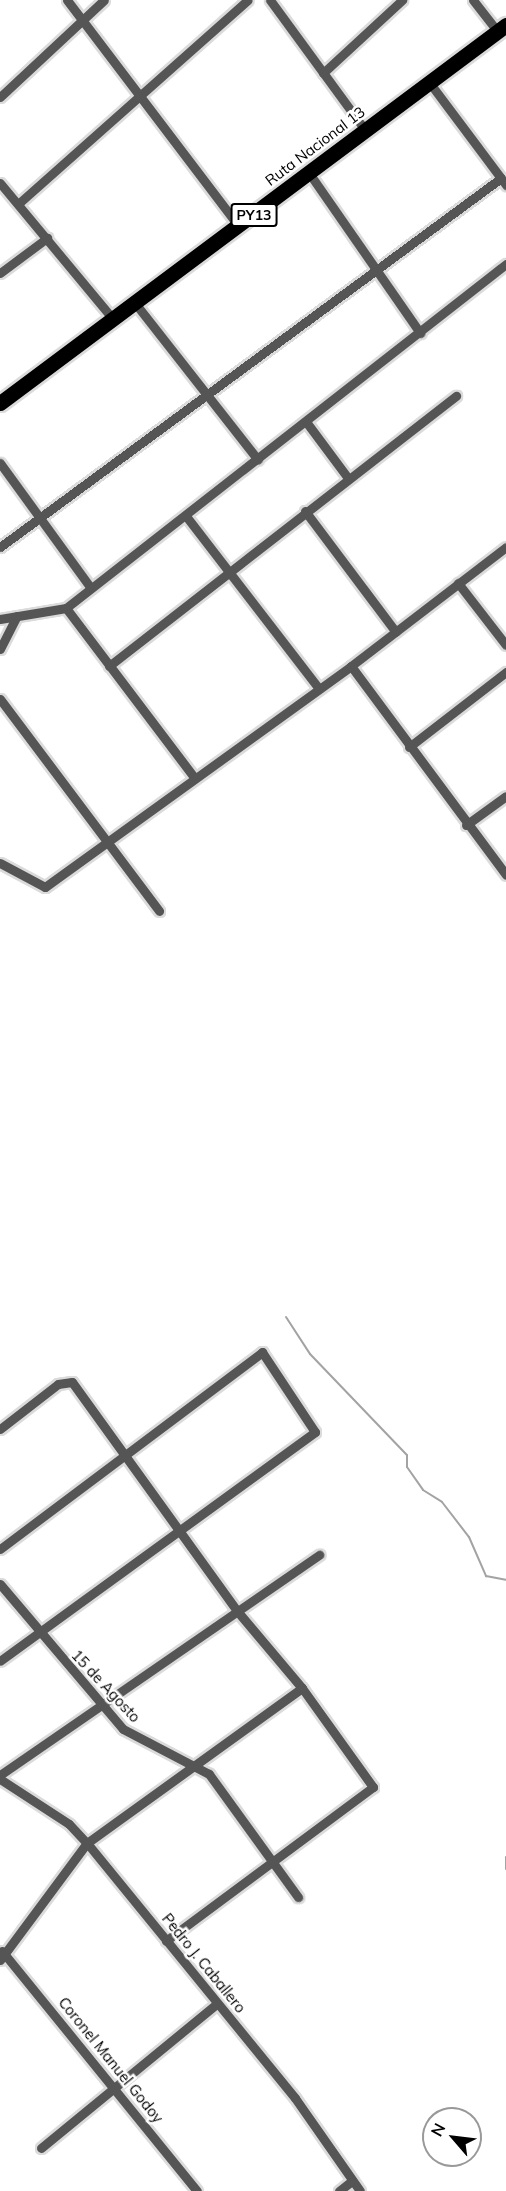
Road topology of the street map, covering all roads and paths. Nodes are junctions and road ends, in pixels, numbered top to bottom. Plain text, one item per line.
1 (67, 0) edge
2 (104, 0) edge
3 (248, 0) edge
4 (270, 0) edge
5 (402, 0) edge
6 (472, 0) edge
7 (82, 21) junction
8 (501, 28) edge
9 (323, 73) junction
10 (429, 82) junction
11 (0, 97) edge
12 (139, 99) junction
13 (365, 130) junction
14 (309, 173) junction
15 (504, 182) edge
16 (0, 183) edge
17 (18, 204) junction
18 (238, 227) junction
19 (47, 238) junction
20 (506, 264) edge
21 (372, 270) junction
22 (0, 273) edge
23 (135, 303) junction
24 (113, 319) junction
25 (420, 333) junction
26 (207, 393) junction
27 (456, 396) dead end
28 (0, 403) edge
29 (307, 423) junction
30 (258, 460) junction
31 (0, 464) edge
32 (348, 478) junction
33 (305, 511) junction
34 (39, 516) junction
35 (186, 516) junction
36 (0, 547) edge
37 (506, 547) edge
38 (228, 570) junction
39 (458, 583) junction
40 (90, 587) junction
41 (66, 608) junction
42 (18, 616) junction
43 (0, 619) edge
44 (396, 632) junction
45 (506, 645) edge
46 (0, 649) edge
47 (109, 666) junction
48 (351, 666) junction
49 (506, 672) edge
50 (319, 689) junction
51 (0, 699) edge
52 (409, 747) junction
53 (194, 777) junction
54 (506, 796) edge
55 (466, 825) junction
56 (111, 841) junction
57 (0, 863) edge
58 (506, 875) edge
59 (159, 911) dead end
60 (0, 1429) edge
61 (125, 1455) junction
62 (179, 1530) junction
63 (0, 1549) edge
64 (319, 1555) dead end
65 (0, 1584) edge
66 (238, 1612) junction
67 (38, 1633) junction
68 (0, 1661) edge
69 (302, 1688) junction
70 (99, 1705) junction
71 (193, 1765) junction
72 (0, 1774) edge
73 (0, 1779) edge
74 (87, 1843) junction
75 (271, 1859) junction
76 (298, 1897) dead end
77 (166, 1941) junction
78 (1, 1954) edge
79 (216, 2004) junction
80 (115, 2089) junction
81 (41, 2148) dead end
82 (352, 2181) junction
83 (197, 2191) edge
84 (339, 2191) edge
85 (360, 2191) edge

1 - 7 street
2 - 7 street
3 - 12 street
4 - 9 street
5 - 9 street
6 - 8 street
7 - 11 street
7 - 12 street
8 - 10 highway, Ruta Nacional 13 / PY13
9 - 13 street
10 - 13 highway, Ruta Nacional 13 / PY13
10 - 15 street
12 - 17 street
12 - 18 street
13 - 14 highway, Ruta Nacional 13 / PY13
14 - 18 highway, Ruta Nacional 13 / PY13
14 - 21 street
15 - 21 street
16 - 17 street
17 - 19 street
18 - 23 highway, Ruta Nacional 13 / PY13
19 - 22 street
19 - 24 street
20 - 25 street
21 - 25 street
21 - 26 street
23 - 24 highway, Ruta Nacional 13 / PY13
23 - 26 street
24 - 28 highway, Ruta Nacional 13 / PY13
25 - 29 street
26 - 30 street
26 - 34 street
27 - 32 street
29 - 30 street
29 - 32 street
30 - 35 street
31 - 34 street
32 - 33 street
33 - 38 street
33 - 44 street
34 - 36 street
34 - 40 street
35 - 38 street
35 - 40 street
37 - 39 street
38 - 47 street
38 - 50 street
39 - 44 street
39 - 45 street
40 - 41 street
41 - 42 street
41 - 47 street
42 - 43 street
42 - 46 street
44 - 48 street
47 - 53 street
48 - 50 street
48 - 52 street
49 - 52 street
50 - 53 street
51 - 56 street
52 - 55 street
53 - 56 street
54 - 55 street
55 - 58 street
56 - 57 street
56 - 59 street
60 - 61 street
61 - 62 street
61 - 62 street
61 - 63 street
62 - 66 street
62 - 67 street
64 - 66 street
65 - 67 street, 15 de Agosto
66 - 69 street
66 - 70 street
67 - 68 street
67 - 70 street, 15 de Agosto
69 - 71 street
69 - 75 street
70 - 71 street, 15 de Agosto
70 - 72 street
71 - 74 street
71 - 75 street, 15 de Agosto
73 - 74 street, Pedro J. Caballero
74 - 77 street, Pedro J. Caballero
74 - 78 street
75 - 76 street, 15 de Agosto
75 - 77 street
77 - 79 street, Pedro J. Caballero
78 - 80 street, Coronel Manuel Godoy
79 - 80 street
79 - 82 street, Pedro J. Caballero
80 - 81 street
80 - 83 street, Coronel Manuel Godoy
82 - 84 street
82 - 85 street, Pedro J. Caballero

